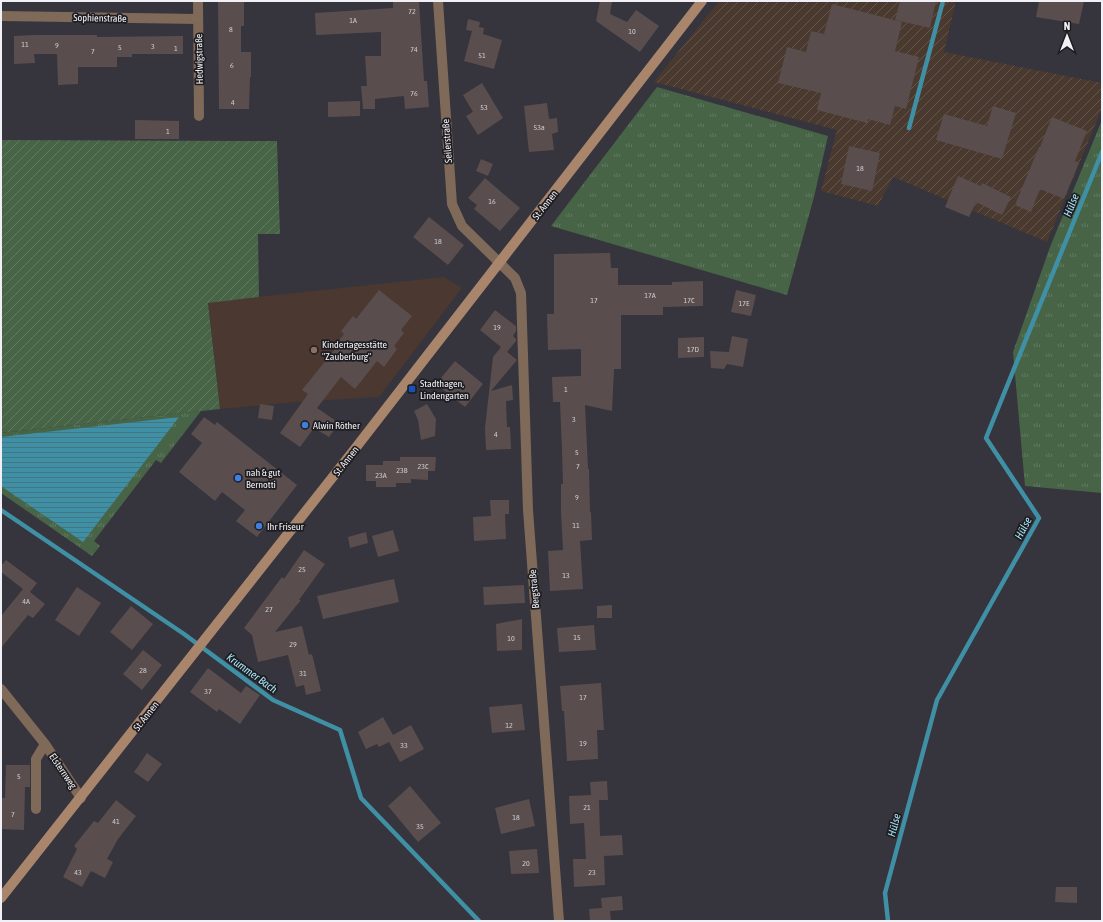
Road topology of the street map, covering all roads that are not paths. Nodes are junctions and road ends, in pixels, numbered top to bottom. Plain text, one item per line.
1 (198, 1) edge
2 (438, 1) edge
3 (702, 1) edge
4 (1, 16) edge
5 (198, 19) junction
6 (199, 116) dead end
7 (499, 263) junction
8 (1, 688) edge
9 (45, 744) junction
10 (81, 798) junction
11 (36, 809) dead end
12 (1, 898) edge
13 (559, 921) edge

1 - 5 street, Hedwigstraße
2 - 7 street, Seilerstraße
3 - 7 main road, St. Annen
4 - 5 street, Sophienstraße
5 - 6 street, Hedwigstraße
7 - 10 main road, St. Annen
7 - 13 street, Bergstraße
8 - 9 street, Elsternweg
9 - 10 street, Elsternweg
9 - 11 street, Elsternweg
10 - 12 main road, St. Annen

